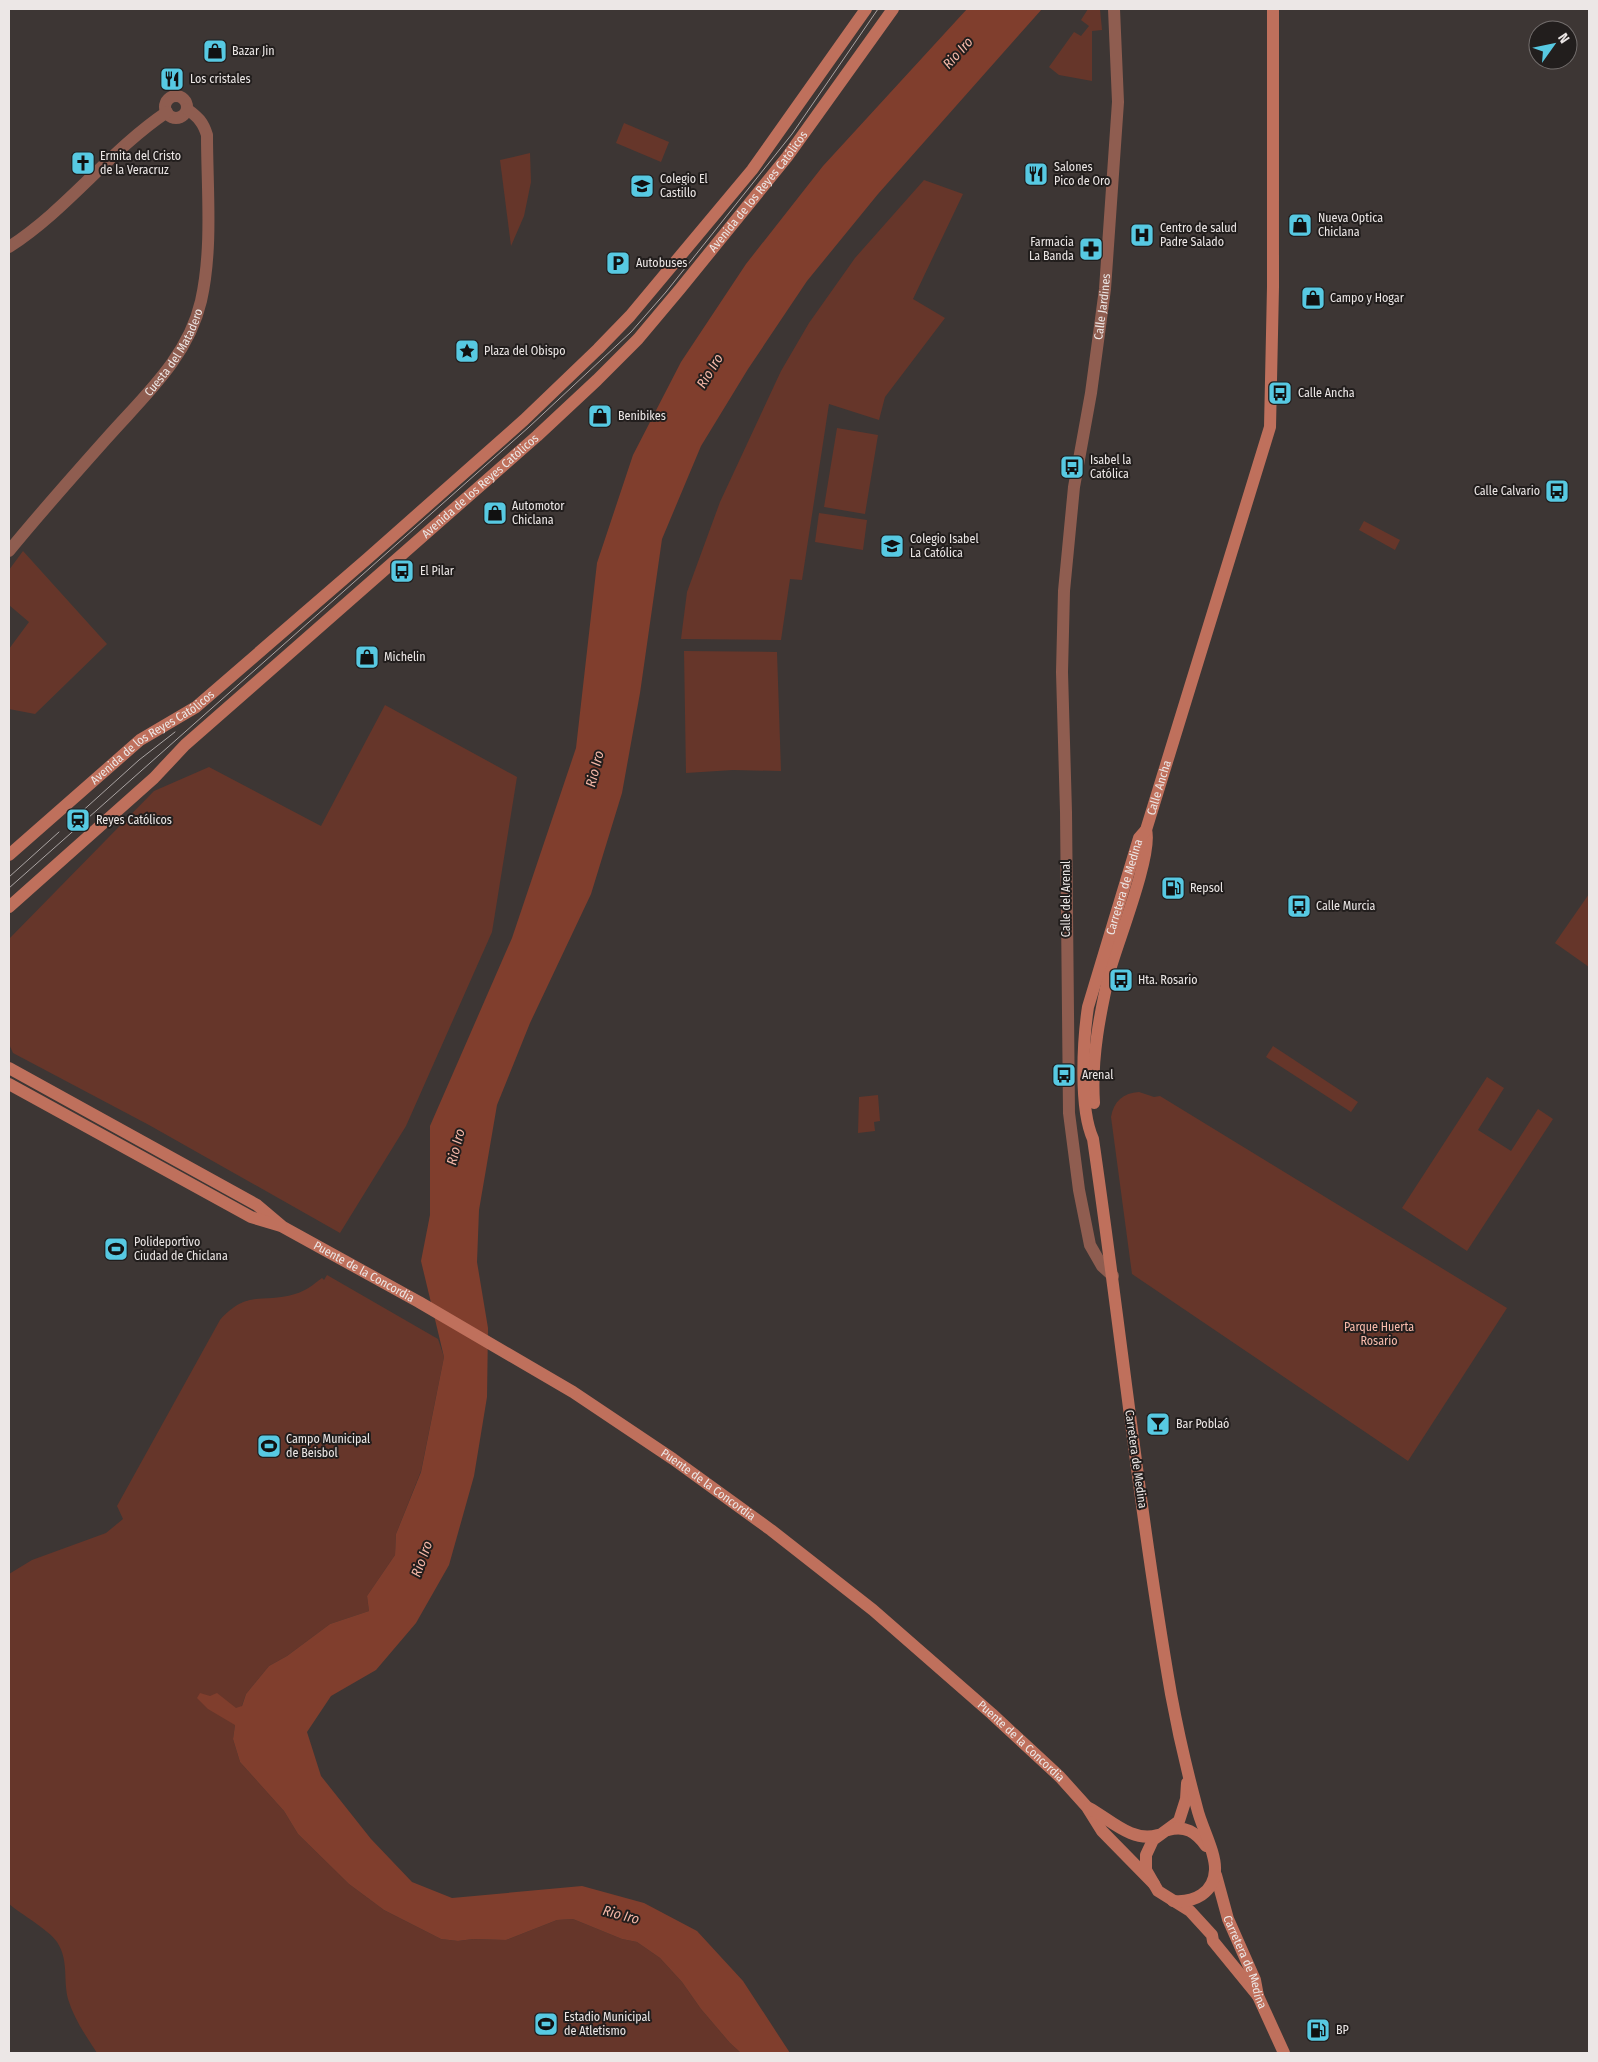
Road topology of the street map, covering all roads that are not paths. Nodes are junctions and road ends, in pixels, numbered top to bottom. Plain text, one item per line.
1 (866, 9) edge
2 (893, 9) edge
3 (1114, 9) edge
4 (1273, 9) edge
5 (187, 109) junction
6 (167, 112) junction
7 (9, 248) edge
8 (1071, 513) joint
9 (9, 551) edge
10 (1146, 830) joint
11 (9, 855) edge
12 (9, 907) edge
13 (9, 1068) edge
14 (9, 1084) edge
15 (283, 1226) junction
16 (1113, 1276) junction
17 (1188, 1779) junction
18 (1087, 1807) junction
19 (1162, 1832) junction
20 (1212, 1856) junction
21 (1215, 1870) junction
22 (1154, 1884) junction
23 (1173, 1901) junction
24 (1258, 1996) junction
25 (1284, 2053) edge

1 - 11 main road, Avenida de los Reyes Católicos
2 - 12 main road, Avenida de los Reyes Católicos
3 - 8 street, Calle Jardines
4 - 10 main road, Calle Ancha
5 - 6 street
5 - 6 street
5 - 9 street, Cuesta del Matadero
6 - 7 street
8 - 16 street, Calle del Arenal
10 - 16 main road, Carretera de Medina
13 - 15 main road
14 - 15 main road
15 - 18 main road, Puente de la Concordia
16 - 17 main road, Carretera de Medina
17 - 19 main road
17 - 20 main road
18 - 19 main road
18 - 22 main road
19 - 20 main road
19 - 22 main road
20 - 21 main road
21 - 23 main road
21 - 24 main road, Carretera de Medina
22 - 23 main road
23 - 24 main road
24 - 25 main road, Carretera de Medina

